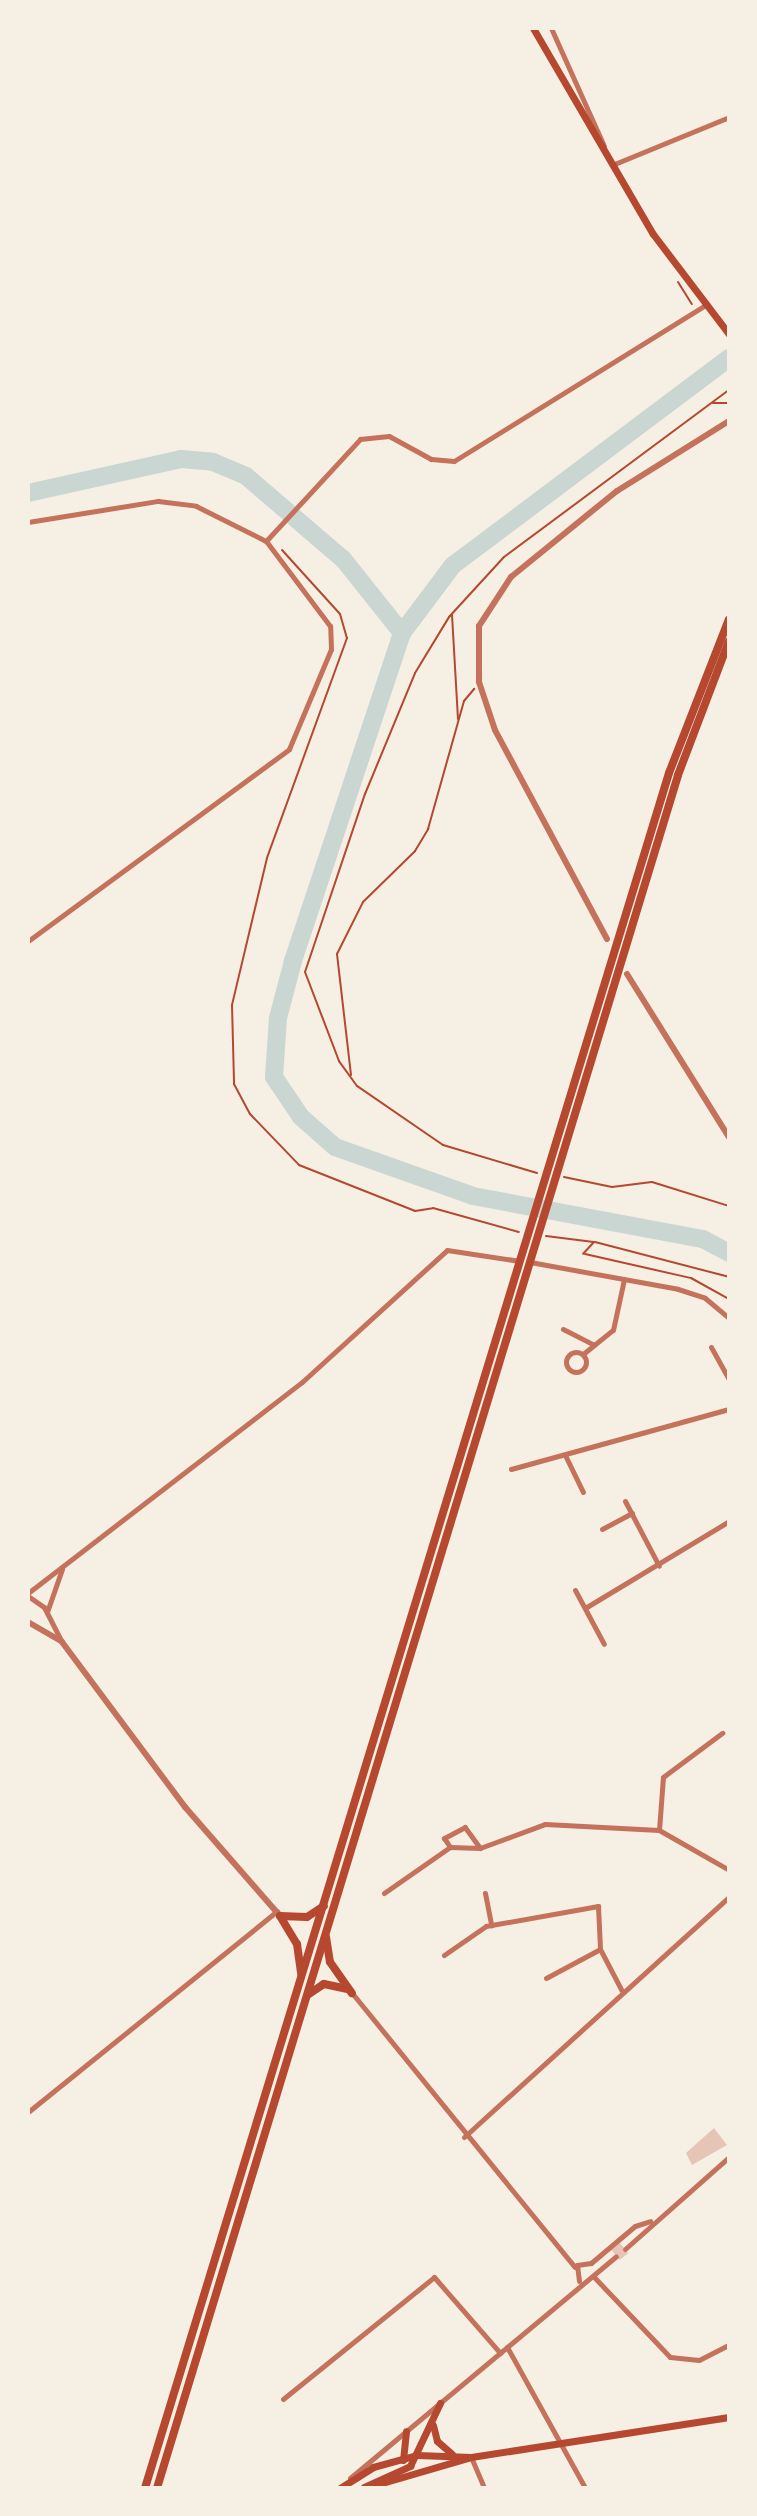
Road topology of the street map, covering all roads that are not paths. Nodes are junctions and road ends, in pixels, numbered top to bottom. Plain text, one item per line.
1 (533, 28) edge
2 (551, 28) edge
3 (729, 117) edge
4 (607, 155) junction
5 (612, 165) junction
6 (707, 304) junction
7 (729, 334) edge
8 (729, 421) edge
9 (28, 522) edge
10 (269, 541) junction
11 (729, 619) edge
12 (729, 641) edge
13 (673, 774) junction
14 (607, 939) dead end
15 (28, 942) edge
16 (627, 974) dead end
17 (729, 1137) edge
18 (624, 1279) junction
19 (729, 1318) edge
20 (564, 1329) dead end
21 (594, 1345) junction
22 (711, 1347) dead end
23 (583, 1354) dead end
24 (729, 1380) edge
25 (729, 1409) edge
26 (565, 1455) junction
27 (511, 1469) dead end
28 (583, 1492) dead end
29 (625, 1501) dead end
30 (632, 1513) junction
31 (729, 1521) edge
32 (602, 1529) dead end
33 (64, 1566) junction
34 (659, 1566) junction
35 (575, 1590) dead end
36 (28, 1595) edge
37 (585, 1608) junction
38 (47, 1614) junction
39 (28, 1622) edge
40 (62, 1642) junction
41 (604, 1644) dead end
42 (722, 1733) dead end
43 (659, 1830) junction
44 (450, 1847) junction
45 (480, 1849) junction
46 (729, 1870) edge
47 (384, 1893) dead end
48 (485, 1893) dead end
49 (729, 1897) edge
50 (324, 1906) junction
51 (279, 1913) junction
52 (491, 1925) junction
53 (326, 1932) junction
54 (600, 1949) junction
55 (444, 1955) dead end
56 (545, 1978) dead end
57 (301, 1980) junction
58 (622, 1992) junction
59 (352, 1993) junction
60 (305, 2000) junction
61 (28, 2112) edge
62 (464, 2137) junction
63 (729, 2157) edge
64 (653, 2220) junction
65 (625, 2249) dead end
66 (616, 2256) dead end
67 (591, 2263) junction
68 (575, 2267) junction
69 (594, 2275) junction
70 (579, 2281) junction
71 (729, 2345) edge
72 (507, 2347) junction
73 (500, 2353) junction
74 (283, 2399) dead end
75 (440, 2403) junction
76 (729, 2417) edge
77 (433, 2418) junction
78 (406, 2431) junction
79 (559, 2444) junction
80 (453, 2454) junction
81 (417, 2455) junction
82 (471, 2457) junction
83 (402, 2459) junction
84 (410, 2466) junction
85 (421, 2471) junction
86 (348, 2481) junction
87 (145, 2488) edge
88 (157, 2488) edge
89 (340, 2488) edge
90 (365, 2488) edge
91 (484, 2488) edge
92 (585, 2488) edge

1 - 4 main road
2 - 4 street
3 - 5 street
4 - 5 main road
5 - 6 main road
6 - 7 main road
6 - 10 street
8 - 14 street
9 - 10 street
10 - 15 street
11 - 13 main road
12 - 13 main road
13 - 50 main road
13 - 53 main road
16 - 17 street
18 - 19 street
18 - 21 street
18 - 33 street
20 - 21 street
21 - 23 street
22 - 24 street
25 - 26 street
26 - 27 street
26 - 28 street
29 - 30 street
30 - 32 street
30 - 34 street
31 - 34 street
33 - 36 street
33 - 38 street
34 - 37 street
35 - 37 street
36 - 38 street
37 - 41 street
38 - 40 street
39 - 40 street
40 - 51 street
42 - 43 street
43 - 45 street
43 - 46 street
44 - 45 street
44 - 45 street
44 - 47 street
48 - 52 street
49 - 58 street
50 - 51 main road
50 - 57 main road
51 - 57 main road
51 - 61 street
52 - 54 street
52 - 55 street
53 - 59 main road
53 - 60 main road
54 - 56 street
54 - 58 street
57 - 87 main road
58 - 62 street
59 - 60 main road
59 - 62 street
60 - 88 main road
62 - 68 street
63 - 64 street
64 - 65 street
64 - 67 street
66 - 69 street
67 - 68 street
67 - 69 street
68 - 70 street
69 - 70 street
69 - 71 street
70 - 72 street
72 - 73 street
72 - 79 street
73 - 74 street
73 - 75 street
75 - 77 main road
75 - 78 street
76 - 79 main road
77 - 80 main road
77 - 81 main road
78 - 83 main road
78 - 86 street
79 - 82 main road
79 - 92 street
80 - 81 main road
80 - 82 main road
81 - 83 main road
81 - 84 main road
82 - 85 main road
82 - 91 street
83 - 84 main road
83 - 86 main road
84 - 85 main road
84 - 90 main road
85 - 90 main road
86 - 89 main road

